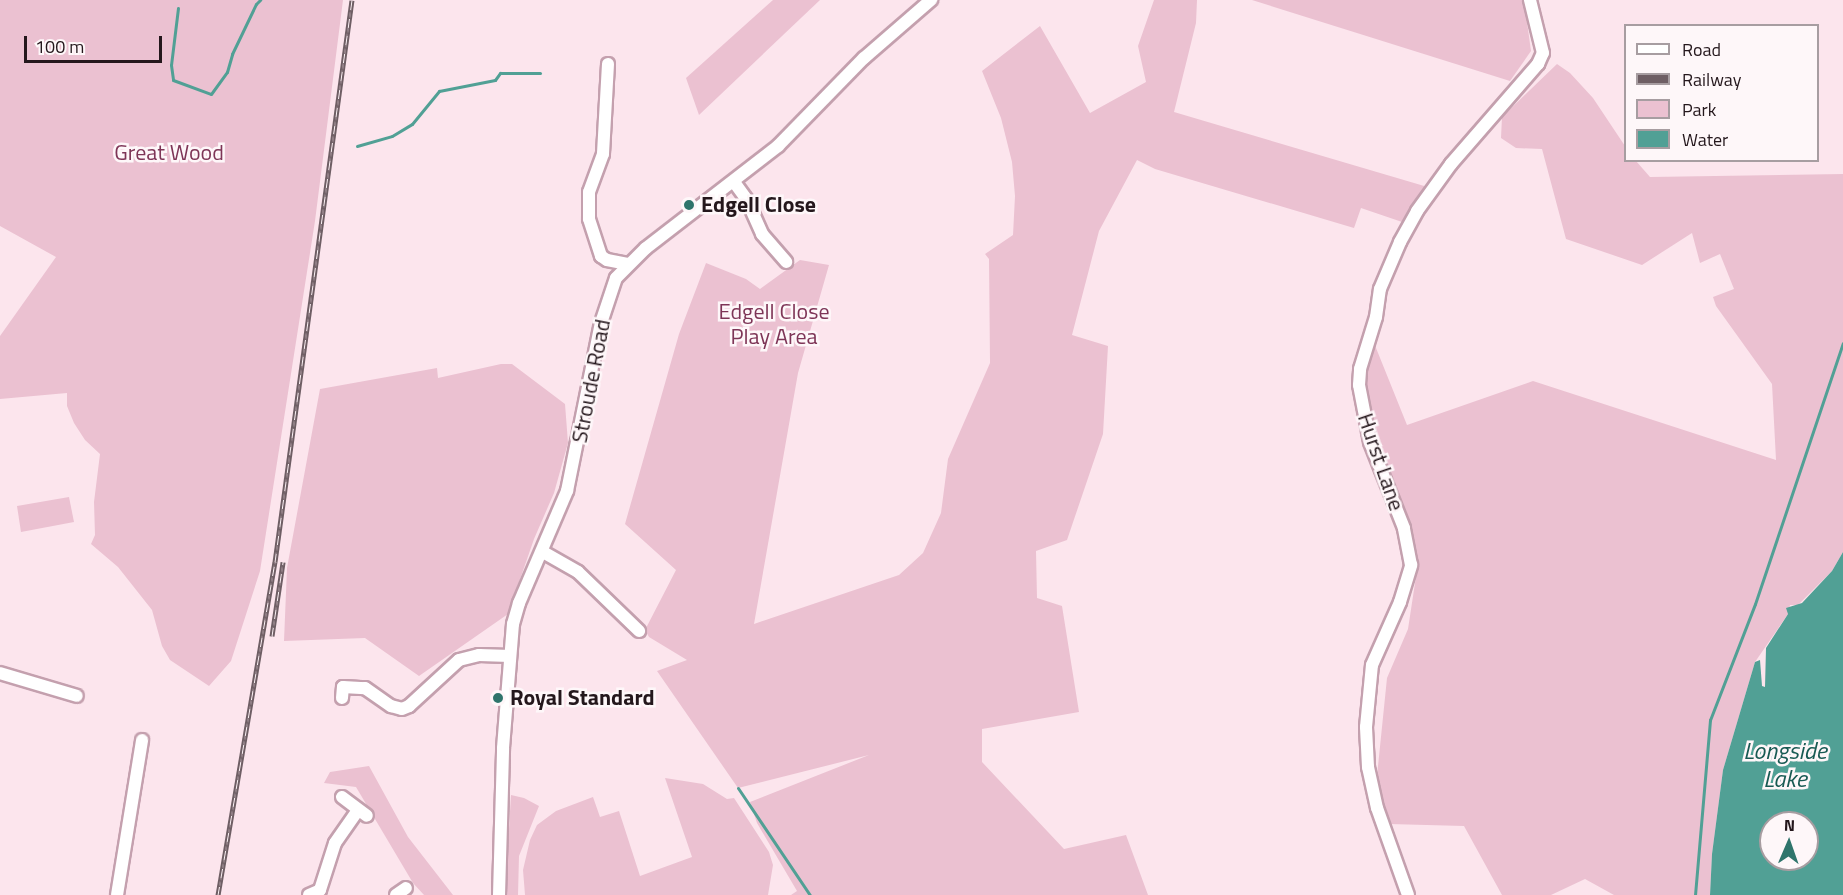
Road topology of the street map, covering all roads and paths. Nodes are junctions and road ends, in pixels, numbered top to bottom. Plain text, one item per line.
1 (931, 0) edge
2 (1530, 0) edge
3 (608, 64) dead end
4 (734, 182) junction
5 (607, 260) junction
6 (786, 262) dead end
7 (628, 264) junction
8 (616, 278) junction
9 (543, 552) junction
10 (639, 631) dead end
11 (510, 656) junction
12 (0, 673) edge
13 (77, 696) dead end
14 (342, 698) dead end
15 (142, 740) dead end
16 (342, 797) dead end
17 (319, 894) edge
18 (117, 895) edge
19 (499, 895) edge
20 (1408, 895) edge

1 - 4 street, Stroude Road
2 - 20 street, Hurst Lane
3 - 5 street
4 - 6 street
4 - 7 street, Stroude Road
5 - 7 street
5 - 8 street
7 - 8 street, Stroude Road
8 - 9 street, Stroude Road
9 - 10 street
9 - 11 street, Stroude Road
11 - 14 street
11 - 19 street, Stroude Road
12 - 13 street
15 - 18 street
16 - 17 street

